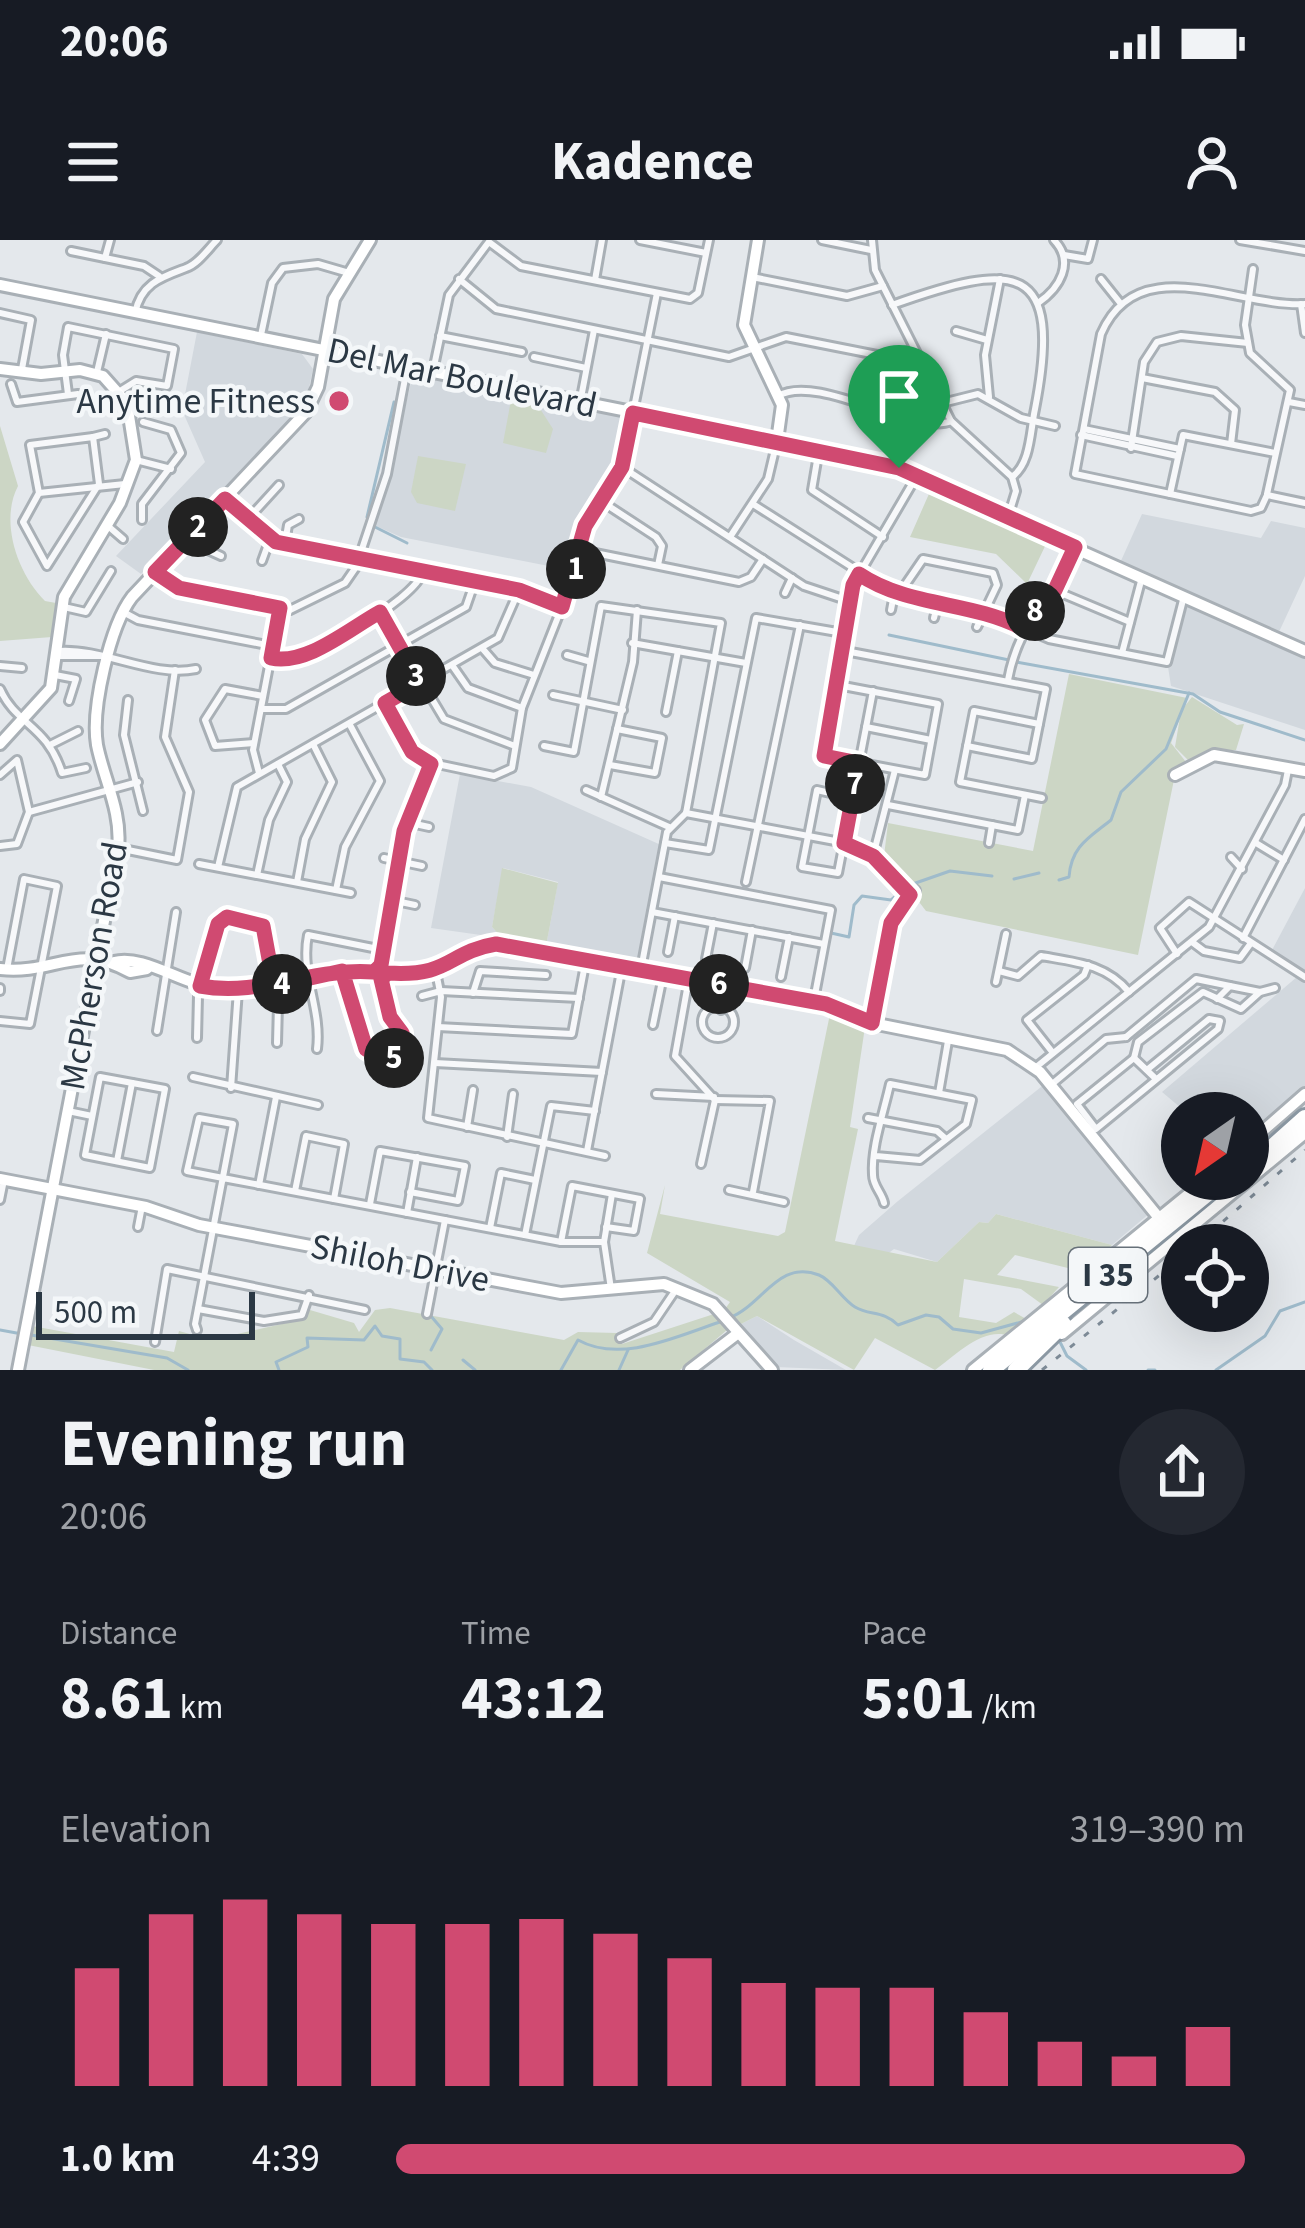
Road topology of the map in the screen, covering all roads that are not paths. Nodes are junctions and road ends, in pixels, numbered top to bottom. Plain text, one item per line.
1 (110, 240) edge
2 (217, 240) edge
3 (370, 240) edge
4 (602, 240) edge
5 (640, 240) edge
6 (709, 240) edge
7 (758, 240) edge
8 (822, 240) edge
9 (1054, 240) edge
10 (1093, 240) edge
11 (1240, 240) edge
12 (489, 241) edge
13 (871, 245) edge
14 (1295, 245) edge
15 (71, 251) dead end
16 (1305, 251) edge
17 (706, 253) junction
18 (1064, 255) junction
19 (105, 258) junction
20 (1253, 269) dead end
21 (349, 273) junction
22 (159, 276) junction
23 (751, 276) junction
24 (459, 279) junction
25 (1000, 279) junction
26 (1101, 279) dead end
27 (595, 280) junction
28 (0, 285) edge
29 (883, 286) junction
30 (657, 293) junction
31 (1248, 298) junction
32 (1038, 303) junction
33 (1121, 304) junction
34 (1303, 304) edge
35 (892, 305) junction
36 (0, 313) edge
37 (135, 313) junction
38 (328, 328) junction
39 (594, 330) junction
40 (956, 331) dead end
41 (1305, 333) edge
42 (106, 334) junction
43 (440, 336) junction
44 (261, 338) junction
45 (647, 340) junction
46 (986, 340) junction
47 (1248, 343) junction
48 (296, 344) junction
49 (754, 348) junction
50 (323, 350) junction
51 (914, 350) junction
52 (522, 352) dead end
53 (337, 353) junction
54 (352, 356) junction
55 (534, 357) dead end
56 (407, 368) junction
57 (586, 368) junction
58 (0, 369) edge
59 (64, 370) junction
60 (21, 372) junction
61 (97, 373) junction
62 (433, 374) junction
63 (320, 375) junction
64 (1142, 378) junction
65 (11, 384) dead end
66 (120, 391) junction
67 (68, 394) junction
68 (316, 396) junction
69 (778, 396) junction
70 (989, 397) junction
71 (1289, 402) junction
72 (580, 403) junction
73 (942, 403) junction
74 (1305, 405) edge
75 (95, 406) dead end
76 (633, 413) junction
77 (952, 421) junction
78 (143, 422) dead end
79 (1032, 422) junction
80 (1054, 426) dead end
81 (1082, 432) junction
82 (105, 434) dead end
83 (93, 437) junction
84 (777, 441) junction
85 (1132, 444) junction
86 (1231, 444) junction
87 (819, 449) junction
88 (1179, 452) junction
89 (1275, 453) junction
90 (136, 460) junction
91 (622, 467) junction
92 (171, 470) junction
93 (916, 476) junction
94 (1012, 477) junction
95 (100, 484) junction
96 (279, 485) dead end
97 (127, 486) junction
98 (40, 493) junction
99 (1170, 494) junction
100 (1267, 495) junction
101 (225, 499) junction
102 (601, 500) junction
103 (1305, 502) edge
104 (752, 504) junction
105 (1008, 517) junction
106 (299, 519) dead end
107 (142, 520) dead end
108 (247, 520) junction
109 (106, 524) junction
110 (730, 537) junction
111 (883, 537) junction
112 (123, 539) dead end
113 (270, 539) junction
114 (186, 540) junction
115 (284, 544) junction
116 (1075, 547) junction
117 (580, 550) junction
118 (221, 556) dead end
119 (358, 558) junction
120 (763, 559) junction
121 (262, 561) dead end
122 (658, 565) junction
123 (111, 571) dead end
124 (422, 571) junction
125 (155, 572) junction
126 (859, 574) junction
127 (1142, 577) junction
128 (792, 578) junction
129 (475, 581) junction
130 (519, 590) junction
131 (1055, 590) junction
132 (785, 593) dead end
133 (897, 594) junction
134 (1184, 596) junction
135 (849, 601) junction
136 (938, 602) junction
137 (61, 606) junction
138 (562, 607) junction
139 (280, 608) junction
140 (637, 610) junction
141 (891, 610) dead end
142 (122, 611) junction
143 (981, 611) junction
144 (380, 612) junction
145 (934, 618) dead end
146 (1130, 622) junction
147 (800, 625) junction
148 (977, 627) dead end
149 (1022, 628) junction
150 (843, 633) junction
151 (631, 643) junction
152 (399, 645) junction
153 (272, 646) junction
154 (482, 648) junction
155 (840, 650) junction
156 (678, 651) junction
157 (1305, 651) edge
158 (58, 653) junction
159 (1122, 653) junction
160 (109, 656) junction
161 (567, 656) dead end
162 (715, 657) junction
163 (271, 658) junction
164 (588, 662) junction
165 (746, 663) junction
166 (452, 665) junction
167 (0, 666) edge
168 (22, 668) dead end
169 (196, 669) dead end
170 (175, 670) junction
171 (56, 675) junction
172 (534, 676) junction
173 (1008, 681) junction
174 (420, 683) junction
175 (838, 685) junction
176 (0, 689) edge
177 (873, 691) junction
178 (553, 695) dead end
179 (262, 696) junction
180 (2, 700) edge
181 (128, 700) dead end
182 (69, 701) dead end
183 (583, 701) junction
184 (385, 703) junction
185 (522, 708) junction
186 (261, 709) junction
187 (623, 710) junction
188 (666, 712) dead end
189 (24, 719) junction
190 (349, 724) junction
191 (1039, 724) junction
192 (866, 727) junction
193 (617, 729) junction
194 (78, 731) dead end
195 (931, 740) junction
196 (254, 743) junction
197 (0, 744) edge
198 (313, 744) junction
199 (50, 745) junction
200 (515, 746) junction
201 (544, 746) dead end
202 (967, 746) junction
203 (859, 763) junction
204 (278, 764) junction
205 (431, 764) junction
206 (610, 764) junction
207 (86, 767) dead end
208 (895, 770) junction
209 (1288, 770) junction
210 (1305, 771) edge
211 (260, 773) junction
212 (0, 775) edge
213 (1175, 775) dead end
214 (138, 782) junction
215 (110, 790) junction
216 (586, 790) dead end
217 (1025, 795) junction
218 (601, 797) junction
219 (853, 798) junction
220 (1042, 798) dead end
221 (888, 805) junction
222 (29, 812) junction
223 (143, 812) dead end
224 (686, 813) junction
225 (716, 818) junction
226 (1305, 820) edge
227 (406, 822) junction
228 (992, 825) junction
229 (429, 826) dead end
230 (761, 826) junction
231 (669, 827) junction
232 (808, 836) junction
233 (665, 843) junction
234 (844, 843) junction
235 (989, 843) dead end
236 (1255, 843) junction
237 (0, 846) edge
238 (118, 848) junction
239 (873, 856) junction
240 (1231, 857) dead end
241 (384, 858) dead end
242 (1283, 860) junction
243 (398, 861) junction
244 (200, 864) dead end
245 (422, 866) dead end
246 (218, 867) junction
247 (1242, 868) junction
248 (257, 875) junction
249 (659, 877) junction
250 (297, 882) junction
251 (746, 882) dead end
252 (336, 890) junction
253 (351, 893) dead end
254 (912, 893) joint
255 (391, 900) junction
256 (415, 905) dead end
257 (176, 912) dead end
258 (652, 912) junction
259 (675, 916) junction
260 (1215, 920) junction
261 (713, 923) junction
262 (752, 931) junction
263 (1006, 934) dead end
264 (789, 938) junction
265 (1243, 938) junction
266 (1192, 942) junction
267 (1251, 943) junction
268 (824, 944) junction
269 (383, 950) junction
270 (668, 952) dead end
271 (1177, 954) junction
272 (98, 958) junction
273 (586, 959) junction
274 (706, 959) dead end
275 (1088, 965) junction
276 (622, 966) junction
277 (745, 968) dead end
278 (641, 969) junction
279 (3, 970) edge
280 (40, 970) junction
281 (999, 970) junction
282 (342, 971) junction
283 (381, 972) junction
284 (436, 972) junction
285 (664, 973) junction
286 (166, 975) junction
287 (546, 975) dead end
288 (781, 976) dead end
289 (1305, 977) edge
290 (309, 978) junction
291 (688, 978) junction
292 (996, 982) dead end
293 (726, 985) junction
294 (200, 986) junction
295 (274, 986) junction
296 (1230, 986) junction
297 (1275, 988) dead end
298 (238, 990) junction
299 (441, 991) junction
300 (473, 992) junction
301 (1129, 992) junction
302 (1260, 992) junction
303 (422, 996) dead end
304 (579, 998) junction
305 (1217, 999) junction
306 (814, 1002) junction
307 (721, 1010) junction
308 (86, 1016) junction
309 (0, 1021) edge
310 (872, 1023) junction
311 (653, 1025) dead end
312 (438, 1027) junction
313 (157, 1030) dead end
314 (1126, 1037) junction
315 (197, 1038) dead end
316 (949, 1038) junction
317 (1138, 1042) junction
318 (277, 1043) dead end
319 (317, 1048) dead end
320 (69, 1053) dead end
321 (1053, 1053) junction
322 (1134, 1058) junction
323 (435, 1063) junction
324 (1035, 1067) junction
325 (1148, 1069) junction
326 (602, 1072) junction
327 (193, 1077) dead end
328 (1156, 1079) junction
329 (132, 1083) junction
330 (1051, 1085) junction
331 (231, 1088) junction
332 (472, 1090) dead end
333 (939, 1093) junction
334 (513, 1094) dead end
335 (656, 1094) dead end
336 (1305, 1094) edge
337 (276, 1096) junction
338 (715, 1099) junction
339 (318, 1105) dead end
340 (1305, 1109) edge
341 (68, 1111) junction
342 (595, 1111) junction
343 (92, 1116) junction
344 (868, 1118) dead end
345 (883, 1120) junction
346 (1269, 1126) edge
347 (1305, 1126) edge
348 (467, 1127) junction
349 (507, 1137) junction
350 (946, 1139) junction
351 (1269, 1141) edge
352 (542, 1146) junction
353 (587, 1152) junction
354 (1269, 1153) edge
355 (605, 1156) dead end
356 (876, 1156) junction
357 (417, 1157) junction
358 (117, 1161) junction
359 (701, 1164) dead end
360 (223, 1178) junction
361 (2, 1179) edge
362 (535, 1180) junction
363 (259, 1185) junction
364 (52, 1189) junction
365 (730, 1190) dead end
366 (295, 1192) junction
367 (410, 1192) junction
368 (753, 1192) junction
369 (73, 1194) junction
370 (612, 1194) junction
371 (334, 1199) junction
372 (0, 1200) edge
373 (1181, 1200) edge
374 (1201, 1200) edge
375 (1212, 1200) edge
376 (784, 1202) dead end
377 (884, 1203) dead end
378 (49, 1206) junction
379 (142, 1206) junction
380 (370, 1206) junction
381 (406, 1213) junction
382 (1159, 1218) junction
383 (446, 1220) junction
384 (138, 1227) dead end
385 (606, 1227) junction
386 (213, 1228) junction
387 (490, 1228) junction
388 (525, 1235) junction
389 (1136, 1238) junction
390 (562, 1242) junction
391 (604, 1242) junction
392 (436, 1270) junction
393 (205, 1273) junction
394 (676, 1287) junction
395 (611, 1289) junction
396 (308, 1295) junction
397 (198, 1309) junction
398 (364, 1310) dead end
399 (427, 1314) dead end
400 (730, 1324) junction
401 (197, 1330) dead end
402 (620, 1339) dead end
403 (155, 1342) dead end
404 (1005, 1369) edge
405 (18, 1370) edge
406 (690, 1370) edge
407 (772, 1370) edge
408 (973, 1370) edge

1 - 19 street
2 - 22 street
3 - 21 main road
4 - 27 street
5 - 17 street
6 - 17 street
7 - 23 main road
8 - 13 street
9 - 18 street
10 - 18 street
11 - 14 street
12 - 24 street
12 - 27 street
13 - 29 street
14 - 16 street
15 - 19 street
17 - 30 street
18 - 32 street
19 - 22 street
20 - 31 street
21 - 38 main road
21 - 44 street
22 - 37 street
23 - 29 street
23 - 49 main road
24 - 39 street
24 - 43 street
25 - 32 street
25 - 35 street
25 - 46 street
26 - 33 street
27 - 30 street
28 - 37 main road, Del Mar Boulevard
29 - 35 street
30 - 45 street
31 - 33 street
31 - 34 street
31 - 47 street
32 - 79 street
33 - 81 street
34 - 41 street
35 - 51 street
36 - 60 street
37 - 44 main road, Del Mar Boulevard
38 - 48 main road
38 - 50 main road
38 - 54 main road
39 - 45 street
39 - 57 street
40 - 46 street
42 - 59 street
42 - 61 street
42 - 66 street
43 - 52 street
43 - 62 street
44 - 48 main road, Del Mar Boulevard
45 - 49 street
45 - 76 street
46 - 70 street
47 - 64 street
47 - 71 street
48 - 50 main road, Del Mar Boulevard
48 - 63 main road
49 - 51 street
49 - 69 main road
50 - 53 main road, Del Mar Boulevard
50 - 63 main road
51 - 73 street
53 - 54 main road, Del Mar Boulevard
53 - 68 main road, McPherson Road
54 - 56 main road, Del Mar Boulevard
55 - 57 street
56 - 62 main road, Del Mar Boulevard
56 - 119 street
57 - 72 street
58 - 60 main road
59 - 60 main road
59 - 61 main road
59 - 67 street
61 - 66 main road
62 - 72 main road, Del Mar Boulevard
63 - 68 main road
64 - 85 street
64 - 86 street
65 - 67 street
66 - 90 main road
67 - 75 street
68 - 101 main road, McPherson Road
69 - 77 street
69 - 84 main road
70 - 73 street
70 - 79 street
71 - 74 street
71 - 89 street
72 - 76 main road, Del Mar Boulevard
73 - 77 street
76 - 84 main road, Del Mar Boulevard
76 - 91 street
77 - 94 street
78 - 92 street
79 - 80 street
79 - 94 street
81 - 85 street
81 - 99 street
82 - 83 street
83 - 95 street
83 - 98 street
84 - 87 main road, Del Mar Boulevard
84 - 104 street
85 - 88 street
86 - 88 street
86 - 89 street
87 - 93 main road, Del Mar Boulevard
87 - 111 street
88 - 99 street
89 - 100 street
90 - 92 street
90 - 97 main road
91 - 102 street
91 - 110 street
92 - 107 street
93 - 105 main road, Del Mar Boulevard
93 - 111 street
94 - 105 street
95 - 97 street
95 - 98 street
95 - 98 street
96 - 108 street
97 - 109 main road
99 - 100 street
100 - 103 street
101 - 108 street
101 - 114 main road, McPherson Road
102 - 117 street
102 - 122 street
104 - 110 street
104 - 126 street
105 - 116 main road, Del Mar Boulevard
106 - 115 street
108 - 113 street
109 - 112 street
109 - 137 main road
110 - 120 street
111 - 126 street
113 - 115 street
113 - 121 street
114 - 118 street
114 - 125 main road, McPherson Road
115 - 119 street
116 - 127 main road, Del Mar Boulevard
116 - 131 street
117 - 122 street
117 - 138 street
119 - 124 street
119 - 139 street
120 - 122 street
120 - 128 street
123 - 137 street
124 - 129 street
124 - 144 street
125 - 139 street
125 - 142 main road, McPherson Road
126 - 133 street
126 - 135 street
127 - 134 main road, Del Mar Boulevard
127 - 146 street
128 - 132 street
128 - 135 street
129 - 130 street
129 - 152 street
130 - 138 street
130 - 154 street
131 - 146 street
131 - 149 street
133 - 136 street
133 - 141 street
133 - 143 street
134 - 157 main road, Del Mar Boulevard
134 - 159 street
135 - 150 street
136 - 143 street
136 - 145 street
137 - 158 main road
138 - 172 street
139 - 153 street
140 - 151 street
140 - 162 street
140 - 164 street
142 - 153 street
142 - 160 main road, McPherson Road
143 - 148 street
143 - 149 street
144 - 152 street
144 - 163 street
146 - 159 street
147 - 150 street
147 - 165 street
147 - 230 street
149 - 159 street
149 - 173 street
150 - 155 street
151 - 156 street
151 - 187 street
152 - 174 street
152 - 186 street
153 - 163 street
154 - 166 street
154 - 172 street
155 - 173 street
155 - 175 street
156 - 162 street
156 - 188 street
158 - 160 street
158 - 171 main road
160 - 170 street
160 - 215 main road, McPherson Road
161 - 164 street
162 - 165 street
162 - 224 street
163 - 179 street
164 - 183 street
165 - 225 street
166 - 174 street
166 - 185 street
167 - 168 street
169 - 170 street
170 - 238 street
171 - 182 street
171 - 189 main road
172 - 185 street
173 - 191 street
174 - 184 street
174 - 200 street
175 - 177 street
175 - 203 street
176 - 180 street
177 - 192 street
177 - 195 street
178 - 183 street
179 - 186 street
179 - 196 street
180 - 189 street
181 - 214 street
183 - 187 street
183 - 201 street
184 - 190 street
184 - 205 street
185 - 200 street
186 - 196 street
187 - 193 street
189 - 197 main road
189 - 199 street
190 - 198 street
190 - 252 street
191 - 202 street
191 - 202 street
192 - 195 street
192 - 203 street
193 - 206 street
193 - 206 street
194 - 199 street
195 - 208 street
196 - 211 street
198 - 204 street
198 - 250 street
199 - 207 street
200 - 205 street
202 - 217 street
203 - 208 street
203 - 219 street
204 - 211 street
204 - 248 street
205 - 227 street
206 - 218 street
208 - 221 street
209 - 210 main road
209 - 213 main road
209 - 236 street
211 - 246 street
212 - 222 street
214 - 215 street
214 - 223 street
215 - 222 street
215 - 238 main road, McPherson Road
216 - 218 street
217 - 220 street
217 - 228 street
218 - 231 street
219 - 232 street
219 - 234 street
221 - 228 street
221 - 239 street
222 - 237 street
224 - 225 street
224 - 231 street
225 - 230 street
225 - 233 street
226 - 242 street
227 - 229 street
227 - 243 street
228 - 235 street
230 - 232 street
230 - 251 street
231 - 233 street
232 - 234 street
232 - 234 street
233 - 249 street
234 - 239 street
236 - 242 street
236 - 247 street
238 - 272 main road, McPherson Road
239 - 254 street
240 - 247 street
241 - 243 street
242 - 265 street
243 - 245 street
243 - 255 street
244 - 246 street
246 - 248 street
247 - 260 street
248 - 250 street
249 - 258 street
249 - 268 street
250 - 252 street
252 - 253 street
254 - 310 main road
255 - 256 street
255 - 269 street
257 - 286 street
258 - 259 street
258 - 278 street
259 - 261 street
259 - 270 street
260 - 265 street
260 - 266 street
260 - 271 street
261 - 262 street
261 - 274 street
262 - 264 street
262 - 277 street
263 - 281 street
264 - 268 street
264 - 288 street
265 - 267 street
266 - 267 street
266 - 271 street
267 - 289 street
268 - 306 street
269 - 283 street
269 - 290 street
271 - 301 street
272 - 280 main road
272 - 286 main road
272 - 308 main road, McPherson Road
273 - 276 main road
273 - 284 main road
273 - 304 street
275 - 281 street
275 - 301 street
275 - 321 street
276 - 278 main road
276 - 326 street
278 - 285 main road
279 - 280 main road
279 - 280 street
280 - 309 street
281 - 292 street
282 - 283 main road
282 - 283 street
282 - 290 main road
283 - 284 main road
284 - 299 street
285 - 291 main road
285 - 311 street
286 - 294 main road
286 - 313 street
287 - 300 street
290 - 295 main road
290 - 319 street
291 - 293 main road
291 - 338 street
293 - 306 main road
293 - 307 street
294 - 295 street
294 - 298 main road
294 - 315 street
295 - 298 main road
295 - 318 street
296 - 302 street
296 - 305 street
296 - 314 street
297 - 302 street
298 - 331 street
299 - 300 street
299 - 303 street
299 - 312 street
300 - 304 street
301 - 321 street
302 - 305 street
304 - 312 street
305 - 317 street
306 - 310 main road
307 - 307 street
308 - 320 main road
308 - 341 main road, McPherson Road
310 - 316 main road
312 - 323 street
314 - 317 street
314 - 330 street
316 - 324 main road
316 - 333 street
317 - 322 street
321 - 324 street
322 - 325 street
322 - 328 street
323 - 326 street
323 - 348 street
324 - 330 main road
325 - 328 street
325 - 328 street
326 - 342 street
327 - 331 street
329 - 343 street
329 - 358 street
329 - 358 street
330 - 382 main road
331 - 337 street
332 - 348 street
333 - 345 street
333 - 350 street
334 - 349 street
335 - 338 street
336 - 346 main road
337 - 339 street
337 - 363 street
338 - 359 street
338 - 368 street
340 - 351 highway
341 - 343 street
341 - 364 main road, McPherson Road
342 - 352 street
342 - 353 street
343 - 358 street
344 - 345 street
345 - 350 street
345 - 356 street
347 - 354 highway
347 - 404 main road
348 - 349 street
349 - 352 street
350 - 356 street
352 - 353 street
352 - 362 street
353 - 355 street
356 - 377 street
357 - 367 street
357 - 367 street
357 - 380 street
360 - 360 street
360 - 363 street
360 - 386 street
361 - 364 main road, Shiloh Drive
361 - 372 street
362 - 387 street
362 - 388 street
363 - 366 street
364 - 369 main road, Shiloh Drive
364 - 378 main road, McPherson Road
365 - 368 street
366 - 371 street
366 - 371 street
367 - 381 street
368 - 376 street
369 - 378 main road
369 - 379 main road, Shiloh Drive
370 - 385 street
370 - 385 street
370 - 390 street
371 - 380 street
373 - 382 main road
374 - 404 highway, I 35
375 - 404 highway, I 35
378 - 405 main road, McPherson Road
379 - 384 street
379 - 386 main road, Shiloh Drive
380 - 381 street
381 - 383 street
382 - 389 main road
383 - 387 street
383 - 392 street
385 - 391 street
386 - 392 main road, Shiloh Drive
386 - 393 street
387 - 388 street
388 - 390 street
389 - 404 highway
389 - 408 main road
390 - 391 street
391 - 395 street
392 - 395 main road, Shiloh Drive
392 - 399 street
393 - 396 street
393 - 397 street
393 - 403 street
394 - 395 main road, Shiloh Drive
394 - 400 main road
394 - 402 street
396 - 397 street
396 - 398 street
397 - 401 street
400 - 406 main road
400 - 407 main road

